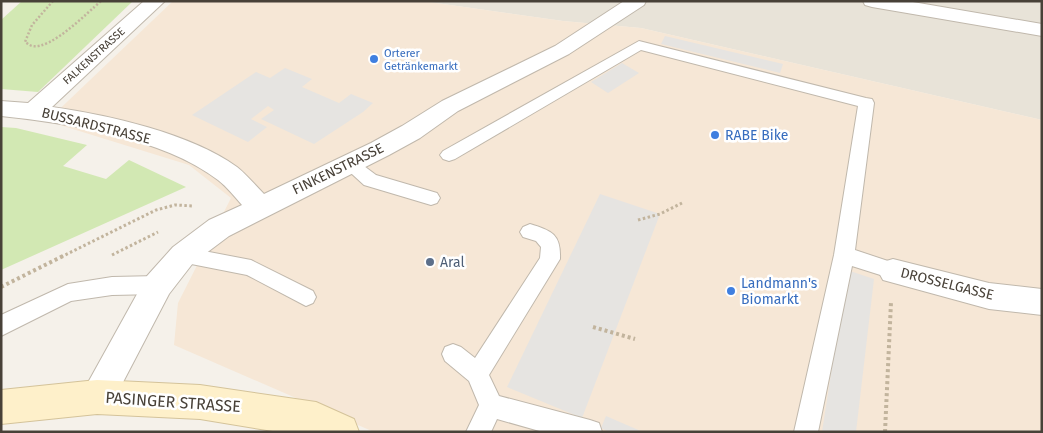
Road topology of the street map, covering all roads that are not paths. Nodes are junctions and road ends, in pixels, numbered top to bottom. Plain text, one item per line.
1 (156, 1) edge
2 (637, 1) edge
3 (872, 1) edge
4 (1042, 30) edge
5 (1, 108) edge
6 (33, 111) junction
7 (449, 155) dead end
8 (350, 164) junction
9 (431, 198) dead end
10 (260, 207) junction
11 (530, 232) dead end
12 (183, 255) junction
13 (844, 255) junction
14 (893, 271) joint
15 (158, 285) junction
16 (306, 297) dead end
17 (1042, 302) edge
18 (1, 326) edge
19 (453, 354) dead end
20 (478, 374) junction
21 (97, 397) junction
22 (491, 406) junction
23 (1, 408) edge
24 (322, 428) edge
25 (478, 432) edge
26 (590, 432) edge
27 (806, 432) edge

1 - 6 street, FALKENSTRASSE
2 - 8 street, FINKENSTRASSE
3 - 4 street
5 - 6 street, BUSSARDSTRASSE
6 - 10 street, BUSSARDSTRASSE
7 - 13 lane
8 - 9 lane
8 - 10 street, FINKENSTRASSE
10 - 12 street, FINKENSTRASSE
11 - 20 lane
12 - 15 street, FINKENSTRASSE
12 - 16 lane
13 - 14 lane
13 - 27 lane
14 - 17 street, DROSSELGASSE
15 - 18 lane
15 - 21 street, FINKENSTRASSE
19 - 20 lane
20 - 22 lane
21 - 23 main road, PASINGER STRASSE
21 - 24 main road, PASINGER STRASSE
22 - 25 lane
22 - 26 lane

